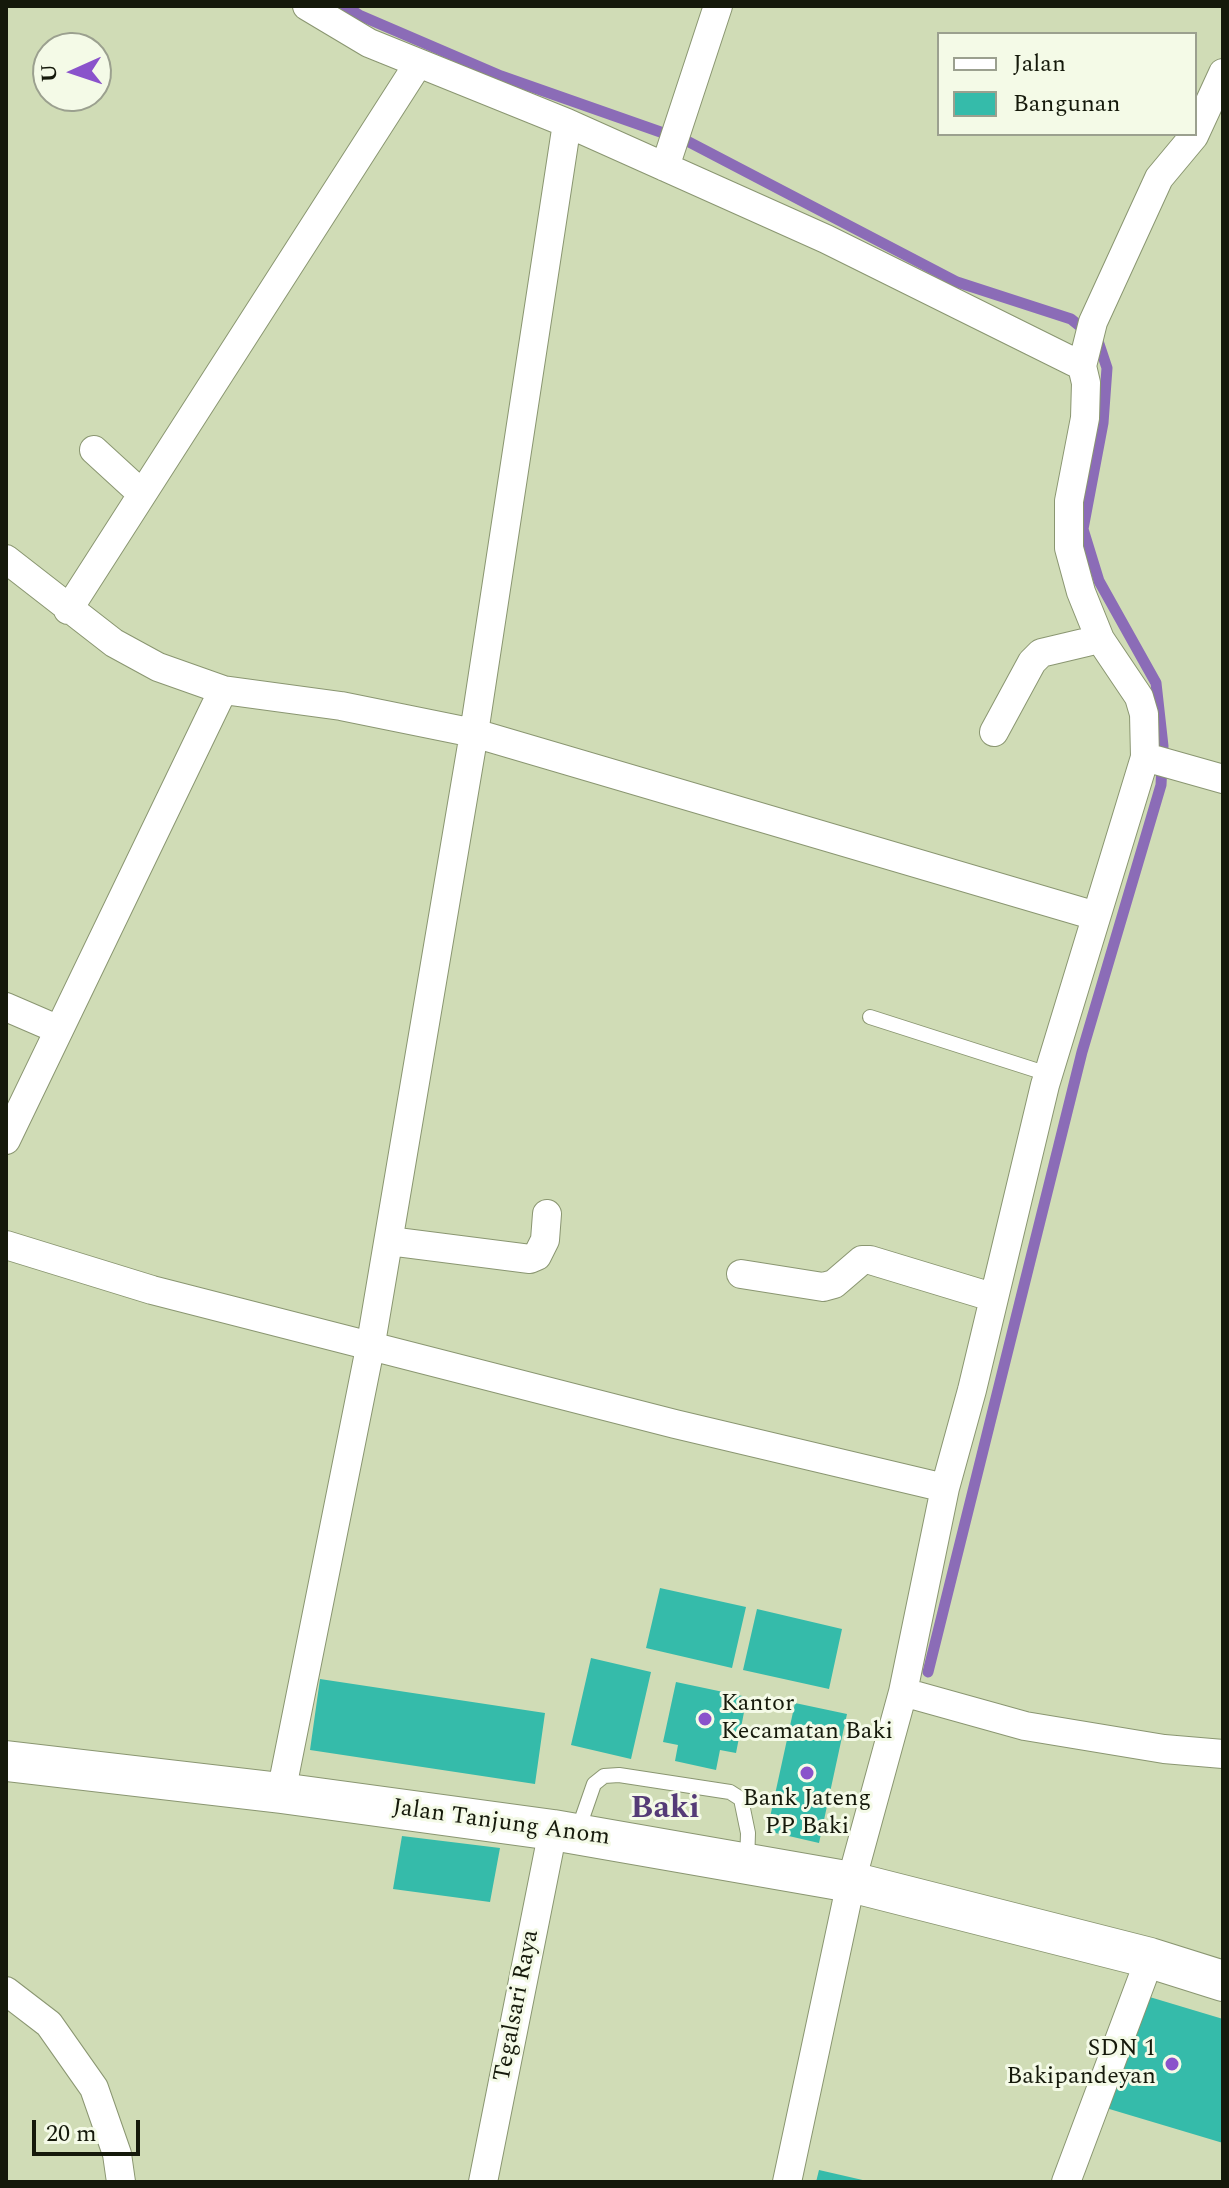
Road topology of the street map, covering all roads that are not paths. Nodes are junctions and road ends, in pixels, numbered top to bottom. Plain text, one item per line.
1 (307, 6) edge
2 (718, 6) edge
3 (418, 64) junction
4 (1223, 73) edge
5 (567, 123) junction
6 (1197, 129) edge
7 (1194, 136) edge
8 (672, 147) junction
9 (1082, 366) junction
10 (94, 450) dead end
11 (142, 494) junction
12 (6, 559) edge
13 (68, 610) junction
14 (1100, 639) junction
15 (223, 690) junction
16 (994, 732) dead end
17 (474, 733) junction
18 (1156, 760) junction
19 (1223, 779) edge
20 (1096, 916) junction
21 (6, 1007) edge
22 (870, 1017) dead end
23 (57, 1029) junction
24 (1048, 1074) junction
25 (6, 1140) edge
26 (547, 1214) dead end
27 (389, 1241) junction
28 (6, 1245) edge
29 (741, 1274) dead end
30 (992, 1297) junction
31 (371, 1343) junction
32 (945, 1488) junction
33 (903, 1692) junction
34 (1223, 1754) edge
35 (6, 1761) edge
36 (281, 1793) junction
37 (565, 1832) junction
38 (747, 1863) junction
39 (851, 1882) junction
40 (1150, 1958) junction
41 (1223, 1981) edge
42 (6, 1991) edge
43 (121, 2182) edge
44 (483, 2182) edge
45 (787, 2182) edge
46 (1066, 2182) edge

1 - 3 street
2 - 8 street
3 - 5 street
3 - 11 street
4 - 6 street
5 - 8 street
5 - 17 street
7 - 9 street
8 - 9 street
9 - 14 street
10 - 11 street
11 - 13 street
12 - 13 street
13 - 15 street
14 - 16 street
14 - 18 street
15 - 17 street
15 - 23 street
17 - 20 street
17 - 27 street
18 - 19 street
18 - 20 street
20 - 24 street
21 - 23 street
22 - 24 lane
23 - 25 street
24 - 30 street
26 - 27 street
27 - 31 street
28 - 31 street
29 - 30 street
30 - 32 street
31 - 32 street
31 - 36 street
32 - 33 street
33 - 34 street
33 - 39 street
35 - 36 main road, Jalan Tanjung Anom
36 - 37 main road, Jalan Tanjung Anom
37 - 38 main road, Jalan Tanjung Anom
37 - 38 lane
37 - 44 street, Tegalsari Raya
38 - 39 main road, Jalan Tanjung Anom
39 - 40 main road, Jalan Tanjung Anom
39 - 45 street
40 - 41 main road, Jalan Tanjung Anom
40 - 46 street
42 - 43 street

